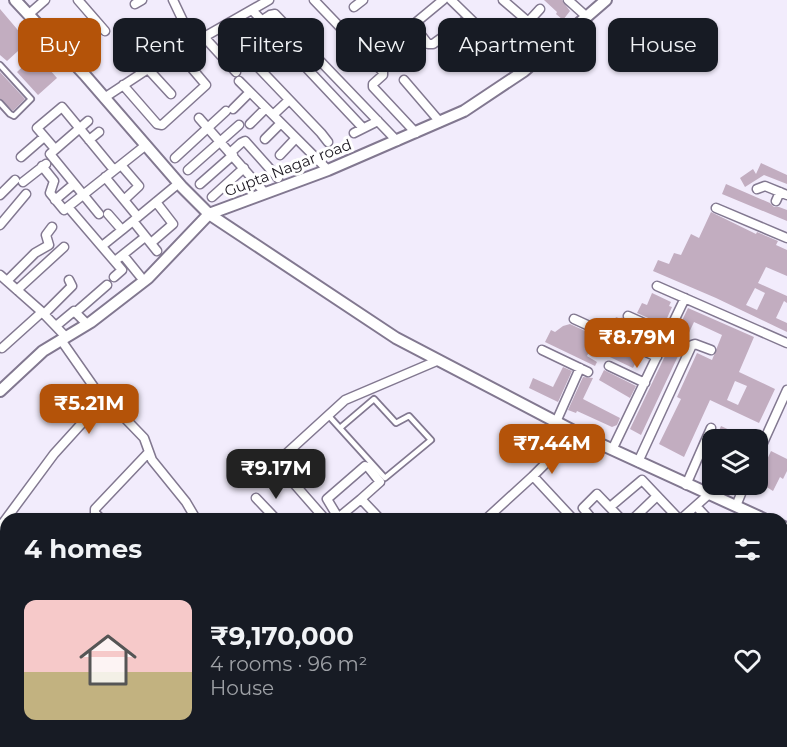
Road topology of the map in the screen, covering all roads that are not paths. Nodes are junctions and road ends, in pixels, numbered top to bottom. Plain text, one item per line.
1 (15, 0) edge
2 (45, 0) edge
3 (78, 0) edge
4 (173, 0) edge
5 (269, 0) edge
6 (314, 0) edge
7 (363, 0) edge
8 (443, 0) edge
9 (503, 0) edge
10 (568, 0) edge
11 (603, 1) edge
12 (455, 2) edge
13 (354, 7) dead end
14 (540, 9) dead end
15 (252, 10) junction
16 (29, 14) junction
17 (587, 17) joint
18 (182, 18) edge
19 (258, 18) edge
20 (266, 18) edge
21 (279, 18) edge
22 (469, 18) edge
23 (523, 18) edge
24 (532, 18) edge
25 (105, 31) dead end
26 (206, 38) joint
27 (438, 40) edge
28 (218, 52) edge
29 (0, 65) edge
30 (326, 67) joint
31 (143, 72) edge
32 (151, 72) edge
33 (195, 72) edge
34 (263, 72) edge
35 (309, 72) edge
36 (522, 72) edge
37 (315, 78) junction
38 (404, 80) dead end
39 (239, 81) dead end
40 (123, 85) junction
41 (250, 92) junction
42 (171, 94) dead end
43 (104, 98) junction
44 (289, 100) junction
45 (0, 103) edge
46 (266, 108) junction
47 (273, 115) junction
48 (199, 118) dead end
49 (88, 121) dead end
50 (378, 121) junction
51 (440, 122) junction
52 (281, 123) junction
53 (250, 124) dead end
54 (239, 125) dead end
55 (80, 128) junction
56 (208, 128) junction
57 (363, 128) junction
58 (99, 132) dead end
59 (354, 133) dead end
60 (416, 133) junction
61 (44, 137) junction
62 (296, 138) junction
63 (265, 139) dead end
64 (89, 140) junction
65 (397, 141) junction
66 (221, 142) junction
67 (328, 142) dead end
68 (146, 145) junction
69 (54, 154) junction
70 (232, 154) junction
71 (280, 155) dead end
72 (21, 157) dead end
73 (175, 158) dead end
74 (42, 166) junction
75 (118, 167) junction
76 (244, 168) junction
77 (188, 170) dead end
78 (328, 170) junction
79 (105, 177) junction
80 (278, 178) dead end
81 (179, 183) junction
82 (74, 184) junction
83 (200, 184) dead end
84 (757, 189) dead end
85 (265, 193) junction
86 (783, 193) edge
87 (26, 194) dead end
88 (84, 194) junction
89 (0, 195) edge
90 (212, 197) dead end
91 (55, 200) junction
92 (123, 200) junction
93 (776, 201) dead end
94 (156, 202) junction
95 (68, 207) junction
96 (716, 208) dead end
97 (209, 214) junction
98 (135, 219) junction
99 (0, 225) edge
100 (52, 227) dead end
101 (122, 230) junction
102 (787, 238) edge
103 (148, 240) junction
104 (102, 246) junction
105 (64, 247) dead end
106 (157, 251) dead end
107 (123, 255) junction
108 (115, 261) junction
109 (140, 276) dead end
110 (114, 277) dead end
111 (4, 278) edge
112 (69, 280) dead end
113 (107, 285) dead end
114 (657, 286) dead end
115 (17, 290) junction
116 (685, 298) junction
117 (76, 312) junction
118 (43, 313) junction
119 (628, 316) dead end
120 (574, 319) dead end
121 (87, 324) junction
122 (56, 326) junction
123 (668, 334) junction
124 (64, 339) junction
125 (787, 343) edge
126 (2, 348) dead end
127 (542, 350) dead end
128 (711, 350) dead end
129 (657, 357) junction
130 (439, 360) junction
131 (609, 366) dead end
132 (645, 382) junction
133 (787, 390) edge
134 (0, 391) edge
135 (103, 400) junction
136 (328, 415) junction
137 (556, 422) junction
138 (340, 428) junction
139 (711, 428) dead end
140 (768, 432) edge
141 (576, 433) junction
142 (612, 450) junction
143 (149, 452) junction
144 (638, 462) junction
145 (653, 469) junction
146 (532, 476) junction
147 (642, 480) junction
148 (686, 485) junction
149 (702, 492) edge
150 (708, 495) joint
151 (740, 495) edge
152 (657, 496) junction
153 (256, 498) dead end
154 (362, 499) junction
155 (696, 506) junction
156 (736, 506) junction
157 (610, 507) junction
158 (11, 513) edge
159 (95, 513) edge
160 (192, 513) edge
161 (270, 513) edge
162 (320, 513) edge
163 (336, 513) edge
164 (345, 513) edge
165 (375, 513) edge
166 (492, 513) edge
167 (567, 513) edge
168 (587, 513) edge
169 (616, 513) edge
170 (639, 513) edge
171 (674, 513) edge
172 (687, 513) edge
173 (702, 513) edge
174 (751, 513) edge

1 - 16 street
2 - 16 street
3 - 25 street
4 - 18 street
5 - 15 street
6 - 60 street
7 - 13 street
8 - 27 street
9 - 23 street
10 - 17 street
11 - 17 street, Gupta Nagar road
12 - 22 street
14 - 24 street
15 - 19 street
15 - 26 street
16 - 43 street
20 - 21 street
26 - 28 street
29 - 45 lane
30 - 37 street
30 - 50 street
31 - 40 street
32 - 42 street
33 - 40 street
34 - 44 street
35 - 37 street
36 - 51 street, Gupta Nagar road
37 - 57 street
38 - 51 street
39 - 41 street
40 - 43 street
41 - 46 street
41 - 56 street
43 - 68 street
44 - 47 street
44 - 67 street
46 - 47 street
46 - 53 street
47 - 52 street
48 - 56 street
49 - 55 street
50 - 57 street
50 - 65 street
51 - 60 street, Gupta Nagar road
52 - 62 street
52 - 63 street
54 - 66 street
55 - 61 street
55 - 64 street
55 - 69 street
56 - 66 street
56 - 73 street
57 - 59 street
58 - 64 street
60 - 65 street, Gupta Nagar road
61 - 69 street
61 - 72 street
62 - 71 street
62 - 78 street
64 - 75 street
65 - 78 street, Gupta Nagar road
66 - 70 street
66 - 77 street
68 - 75 street
68 - 81 street
69 - 74 street
69 - 82 street
70 - 76 street
70 - 80 street
70 - 83 street
74 - 89 street
74 - 91 street
75 - 79 street
75 - 92 street
76 - 85 street
76 - 90 street
78 - 85 street, Gupta Nagar road
79 - 88 street
79 - 92 street
81 - 94 street
81 - 97 street
82 - 88 street
82 - 91 street
84 - 86 street
85 - 97 street, Gupta Nagar road
86 - 93 street
87 - 99 street
88 - 95 street
88 - 101 street
91 - 95 street
92 - 98 street
94 - 98 street
94 - 103 street
95 - 104 street
96 - 102 street
97 - 121 street, Gupta Nagar road
97 - 130 street
98 - 101 street
98 - 103 street
100 - 111 street
101 - 104 street
103 - 106 street
103 - 107 street
104 - 108 street
105 - 115 street
107 - 108 street
107 - 109 street
108 - 110 street
111 - 115 street
112 - 118 street
113 - 117 street
114 - 116 street
115 - 118 street
116 - 123 street
116 - 125 street
117 - 121 street
117 - 122 street
118 - 122 street
118 - 126 street
119 - 123 street
120 - 129 street
121 - 124 street, Gupta Nagar road
122 - 124 street
123 - 129 street
124 - 134 street, Gupta Nagar road
124 - 135 street
127 - 137 street
128 - 144 street
129 - 132 street
130 - 136 street
130 - 137 street
131 - 132 street
132 - 142 street
133 - 140 street
135 - 143 street
135 - 158 street
136 - 138 lane
136 - 162 street
137 - 141 street
138 - 138 lane
139 - 148 street
141 - 142 street
141 - 146 street
142 - 144 street
143 - 159 street
143 - 160 street
144 - 145 street
145 - 147 street
145 - 148 street
146 - 166 street
146 - 167 street
147 - 152 street
147 - 157 street
148 - 149 street
150 - 155 street
150 - 156 street
151 - 156 street
152 - 170 street
152 - 171 street
153 - 161 street
154 - 163 street
154 - 164 street
154 - 165 street
155 - 172 street
155 - 173 street
156 - 174 street
157 - 168 street
157 - 169 street

